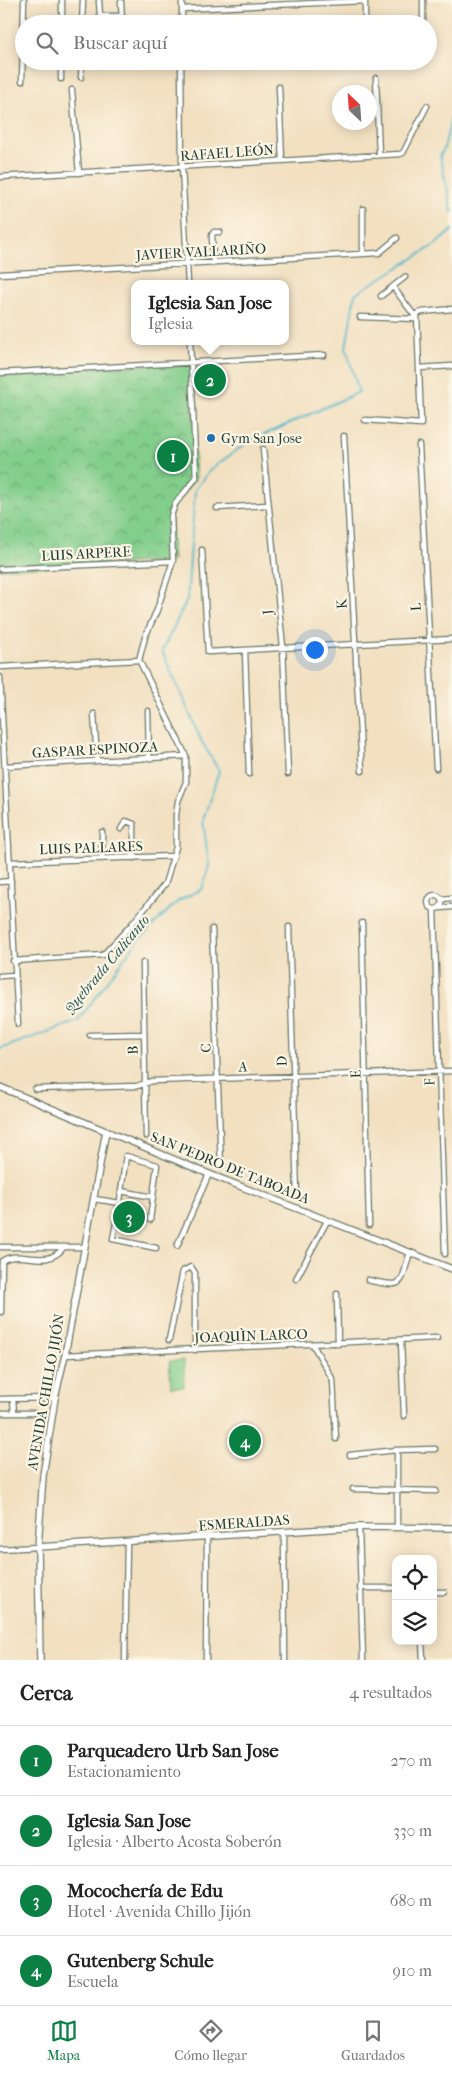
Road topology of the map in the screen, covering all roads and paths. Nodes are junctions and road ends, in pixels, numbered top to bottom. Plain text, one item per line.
1 (24, 0) edge
2 (62, 0) edge
3 (82, 0) edge
4 (182, 0) edge
5 (423, 0) edge
6 (99, 1) dead end
7 (365, 1) edge
8 (121, 2) dead end
9 (182, 9) junction
10 (24, 15) edge
11 (62, 15) edge
12 (82, 15) edge
13 (100, 15) edge
14 (121, 15) edge
15 (182, 15) edge
16 (366, 15) edge
17 (423, 15) edge
18 (22, 70) edge
19 (61, 70) edge
20 (81, 70) edge
21 (181, 70) edge
22 (81, 77) dead end
23 (376, 78) dead end
24 (61, 79) dead end
25 (22, 81) dead end
26 (279, 87) dead end
27 (72, 90) dead end
28 (427, 106) dead end
29 (379, 155) junction
30 (282, 160) junction
31 (182, 167) junction
32 (79, 173) junction
33 (0, 177) edge
34 (363, 209) dead end
35 (220, 232) dead end
36 (397, 238) dead end
37 (363, 254) junction
38 (213, 263) junction
39 (187, 264) junction
40 (0, 274) edge
41 (405, 278) dead end
42 (188, 280) edge
43 (393, 287) junction
44 (381, 296) dead end
45 (452, 309) edge
46 (360, 317) dead end
47 (416, 317) junction
48 (190, 345) edge
49 (324, 355) dead end
50 (191, 363) junction
51 (452, 366) edge
52 (419, 368) junction
53 (0, 373) edge
54 (365, 420) dead end
55 (344, 436) dead end
56 (419, 445) dead end
57 (263, 449) dead end
58 (267, 505) junction
59 (217, 508) dead end
60 (202, 550) dead end
61 (173, 562) junction
62 (0, 569) edge
63 (452, 639) edge
64 (428, 640) junction
65 (355, 644) junction
66 (283, 647) junction
67 (245, 650) junction
68 (139, 660) junction
69 (0, 667) edge
70 (0, 677) edge
71 (148, 711) dead end
72 (94, 714) dead end
73 (186, 756) junction
74 (149, 758) junction
75 (97, 760) junction
76 (5, 766) junction
77 (436, 768) dead end
78 (362, 771) dead end
79 (249, 774) dead end
80 (288, 774) dead end
81 (121, 829) dead end
82 (102, 832) dead end
83 (68, 853) dead end
84 (174, 856) junction
85 (134, 858) junction
86 (102, 859) junction
87 (69, 860) junction
88 (10, 862) junction
89 (11, 881) junction
90 (0, 882) edge
91 (452, 898) edge
92 (441, 899) junction
93 (452, 907) edge
94 (437, 909) junction
95 (362, 923) dead end
96 (289, 927) dead end
97 (212, 929) dead end
98 (14, 961) junction
99 (143, 963) dead end
100 (14, 975) junction
101 (0, 976) edge
102 (18, 1024) dead end
103 (143, 1034) junction
104 (90, 1035) dead end
105 (441, 1071) junction
106 (452, 1071) edge
107 (367, 1074) junction
108 (294, 1077) junction
109 (218, 1078) junction
110 (146, 1084) junction
111 (0, 1087) edge
112 (35, 1089) dead end
113 (106, 1131) junction
114 (146, 1136) dead end
115 (221, 1166) dead end
116 (209, 1174) junction
117 (121, 1191) junction
118 (297, 1194) dead end
119 (153, 1196) junction
120 (94, 1199) junction
121 (120, 1203) junction
122 (150, 1220) dead end
123 (327, 1221) junction
124 (369, 1225) dead end
125 (177, 1246) dead end
126 (0, 1247) edge
127 (64, 1247) junction
128 (85, 1247) junction
129 (156, 1248) dead end
130 (410, 1252) junction
131 (445, 1254) dead end
132 (452, 1269) edge
133 (296, 1279) dead end
134 (368, 1280) dead end
135 (337, 1294) dead end
136 (1, 1312) edge
137 (437, 1338) dead end
138 (170, 1340) dead end
139 (400, 1340) junction
140 (338, 1344) junction
141 (313, 1345) junction
142 (195, 1350) junction
143 (65, 1355) junction
144 (55, 1398) junction
145 (0, 1399) edge
146 (13, 1399) junction
147 (0, 1412) edge
148 (14, 1412) junction
149 (33, 1413) dead end
150 (404, 1416) dead end
151 (336, 1439) dead end
152 (435, 1449) dead end
153 (397, 1450) junction
154 (350, 1455) dead end
155 (353, 1489) dead end
156 (436, 1490) dead end
157 (398, 1492) junction
158 (359, 1527) junction
159 (397, 1527) junction
160 (452, 1528) edge
161 (284, 1533) junction
162 (207, 1538) junction
163 (127, 1542) junction
164 (38, 1547) junction
165 (0, 1549) edge
166 (360, 1588) junction
167 (392, 1588) edge
168 (437, 1592) edge
169 (444, 1592) dead end
170 (422, 1645) edge
171 (40, 1660) edge
172 (125, 1660) edge
173 (206, 1660) edge
174 (285, 1660) edge
175 (363, 1660) edge
176 (423, 1660) edge

1 - 10 street
2 - 11 street
3 - 12 street
4 - 9 street
5 - 17 street
6 - 13 street
7 - 9 street
7 - 16 street
8 - 14 street
9 - 15 street
18 - 25 street
19 - 24 street
20 - 22 street
21 - 31 street
23 - 29 street
26 - 30 street
27 - 32 street
28 - 29 street, RAFAEL LEÓN
29 - 30 street, RAFAEL LEÓN
30 - 31 street, RAFAEL LEÓN
31 - 32 street, RAFAEL LEÓN
31 - 39 street
32 - 33 street, RAFAEL LEÓN
34 - 37 street
35 - 38 street
36 - 37 street, JAVIER VALLARIÑO
37 - 38 street, JAVIER VALLARIÑO
38 - 39 street, JAVIER VALLARIÑO
39 - 40 street, JAVIER VALLARIÑO
39 - 42 street
41 - 43 street
43 - 44 street
43 - 47 street
45 - 47 street
46 - 47 street
47 - 52 street
48 - 50 street
49 - 50 street
50 - 53 street
50 - 61 street
51 - 52 street
52 - 54 street
55 - 65 street, K
56 - 64 street, L
57 - 58 street, J
58 - 59 street
58 - 66 street, J
60 - 67 street
61 - 62 street, LUIS ARPERE
61 - 68 street
63 - 64 street
64 - 65 street
64 - 77 street, L
65 - 66 street
65 - 78 street, K
66 - 67 street
66 - 80 street, J
67 - 79 street
68 - 69 street
68 - 73 street
70 - 76 street
71 - 74 street
72 - 75 street
73 - 74 street, GASPAR ESPINOZA
73 - 84 street
74 - 75 street, GASPAR ESPINOZA
75 - 76 street, GASPAR ESPINOZA
76 - 88 street
81 - 85 street
82 - 86 street
83 - 87 street
84 - 85 street, LUIS PALLARES
84 - 98 street
85 - 86 street, LUIS PALLARES
86 - 87 street, LUIS PALLARES
87 - 88 street, LUIS PALLARES
88 - 89 street
89 - 90 street
89 - 98 street
91 - 92 street
92 - 94 street
92 - 94 street
93 - 94 street
94 - 105 street, F
95 - 107 street, E
96 - 108 street, D
97 - 109 street, C
98 - 100 street
99 - 103 street, B
100 - 101 street
100 - 102 street
103 - 104 street
103 - 110 street, B
105 - 106 street, A
105 - 107 street, A
105 - 131 street, F
107 - 108 street, A
107 - 124 street, E
108 - 109 street, A
108 - 118 street, D
109 - 110 street, A
109 - 115 street, C
110 - 112 street, A
110 - 114 street, B
111 - 113 street, SAN PEDRO DE TABOADA
113 - 116 street, SAN PEDRO DE TABOADA
113 - 120 street, AVENIDA CHILLO JIJÓN
116 - 123 street, SAN PEDRO DE TABOADA
116 - 125 street
117 - 119 street
117 - 119 street
117 - 121 street
119 - 122 street
120 - 121 street
120 - 128 street, AVENIDA CHILLO JIJÓN
121 - 129 street
123 - 130 street, SAN PEDRO DE TABOADA
123 - 133 street
126 - 127 street
127 - 128 street
127 - 136 street
128 - 143 street, AVENIDA CHILLO JIJÓN
130 - 132 street, SAN PEDRO DE TABOADA
130 - 134 street
135 - 140 street
137 - 139 street, JOAQUÌN LARCO
138 - 142 street
139 - 140 street, JOAQUÌN LARCO
139 - 150 street
140 - 141 street, JOAQUÌN LARCO
141 - 142 street, JOAQUÌN LARCO
141 - 151 street
142 - 143 street, JOAQUÌN LARCO
143 - 144 street, AVENIDA CHILLO JIJÓN
144 - 146 street
144 - 164 street, AVENIDA CHILLO JIJÓN
145 - 146 street
146 - 148 street
147 - 148 street
148 - 149 street
152 - 153 street
153 - 154 street
153 - 157 street
155 - 157 street
156 - 157 street
157 - 159 street
158 - 159 street, ESMERALDAS
158 - 161 street, ESMERALDAS
158 - 166 street
159 - 160 street, ESMERALDAS
161 - 162 street, ESMERALDAS
161 - 174 street
162 - 163 street, ESMERALDAS
162 - 173 street
163 - 164 street, ESMERALDAS
163 - 172 street
164 - 165 street
164 - 171 street, AVENIDA CHILLO JIJÓN
166 - 167 street
166 - 175 street
168 - 169 street
170 - 176 street

